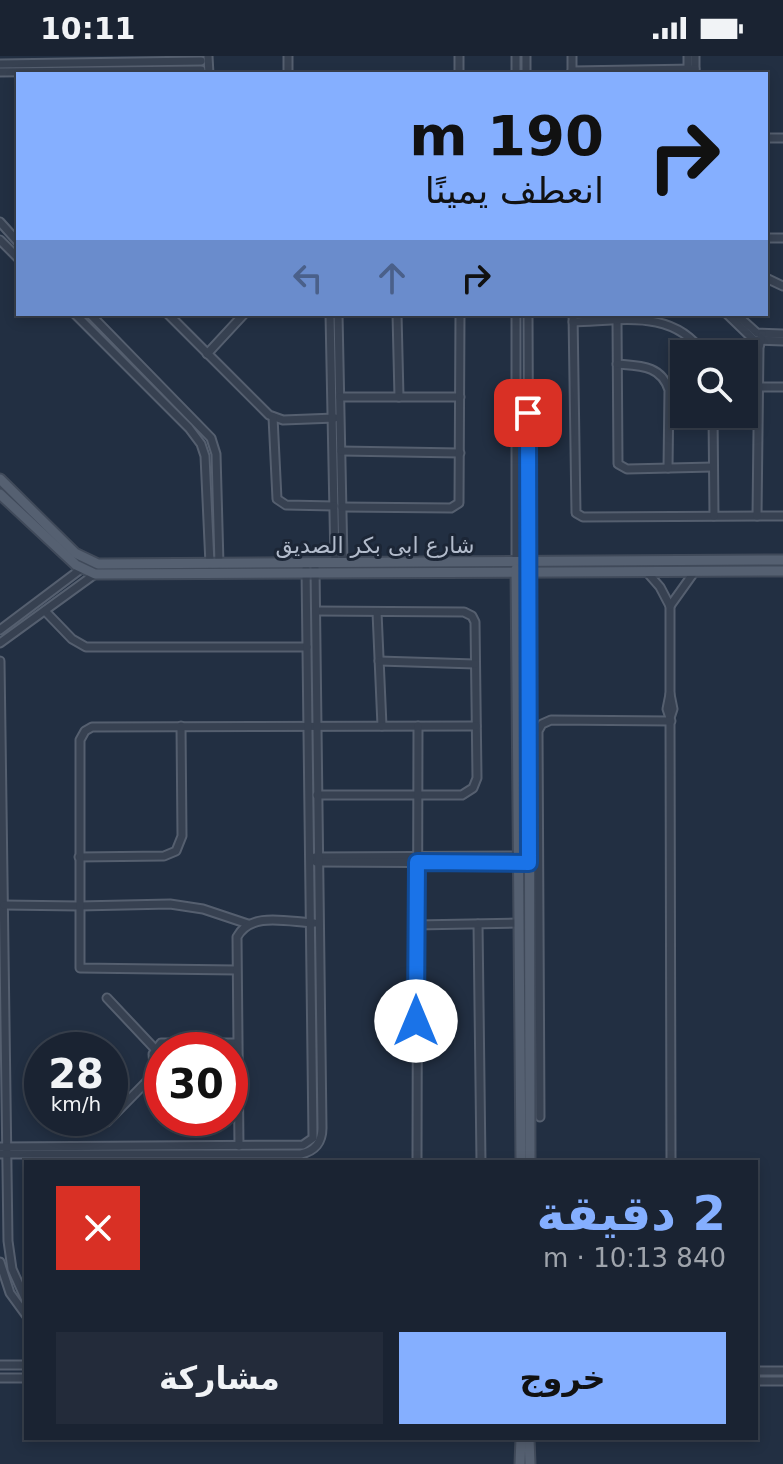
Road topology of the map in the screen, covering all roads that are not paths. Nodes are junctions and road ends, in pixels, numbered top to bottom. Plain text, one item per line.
1 (208, 56) edge
2 (572, 56) edge
3 (688, 56) edge
4 (695, 56) edge
5 (0, 64) edge
6 (44, 66) edge
7 (202, 67) edge
8 (0, 72) edge
9 (147, 72) edge
10 (572, 72) edge
11 (649, 72) edge
12 (692, 72) edge
13 (0, 222) edge
14 (0, 240) edge
15 (16, 240) edge
16 (16, 256) edge
17 (85, 316) edge
18 (170, 316) edge
19 (242, 316) edge
20 (330, 316) edge
21 (338, 316) edge
22 (397, 316) edge
23 (460, 316) edge
24 (516, 316) edge
25 (528, 316) edge
26 (729, 316) edge
27 (738, 316) edge
28 (573, 318) edge
29 (617, 321) junction
30 (783, 334) edge
31 (761, 338) junction
32 (692, 340) edge
33 (783, 341) edge
34 (207, 354) junction
35 (617, 364) junction
36 (759, 387) junction
37 (783, 387) edge
38 (340, 397) junction
39 (399, 397) junction
40 (460, 397) junction
41 (273, 417) junction
42 (336, 418) junction
43 (713, 428) edge
44 (341, 451) junction
45 (460, 453) junction
46 (713, 467) junction
47 (668, 468) junction
48 (0, 479) edge
49 (0, 494) edge
50 (338, 506) junction
51 (714, 516) junction
52 (757, 516) junction
53 (783, 516) edge
54 (783, 560) edge
55 (339, 563) junction
56 (214, 564) junction
57 (516, 567) junction
58 (529, 567) junction
59 (311, 568) junction
60 (81, 569) junction
61 (646, 571) junction
62 (695, 571) junction
63 (783, 571) edge
64 (95, 574) junction
65 (670, 606) junction
66 (45, 611) junction
67 (316, 611) junction
68 (377, 612) junction
69 (0, 630) edge
70 (0, 640) edge
71 (307, 647) junction
72 (0, 661) edge
73 (379, 661) junction
74 (475, 664) junction
75 (670, 719) junction
76 (181, 726) junction
77 (312, 726) junction
78 (382, 726) junction
79 (418, 726) junction
80 (476, 726) junction
81 (317, 795) junction
82 (417, 795) junction
83 (79, 857) junction
84 (417, 859) junction
85 (314, 860) junction
86 (524, 860) junction
87 (4, 905) junction
88 (79, 906) junction
89 (314, 923) junction
90 (518, 923) junction
91 (248, 924) junction
92 (478, 924) junction
93 (416, 925) junction
94 (236, 970) junction
95 (107, 998) dead end
96 (3, 1025) edge
97 (236, 1032) edge
98 (0, 1037) edge
99 (144, 1037) edge
100 (7, 1044) junction
101 (144, 1088) edge
102 (128, 1103) edge
103 (540, 1117) dead end
104 (238, 1136) edge
105 (239, 1146) junction
106 (4, 1151) edge
107 (168, 1154) edge
108 (417, 1160) edge
109 (481, 1160) edge
110 (521, 1160) edge
111 (530, 1160) edge
112 (671, 1160) edge
113 (4, 1228) edge
114 (0, 1262) edge
115 (24, 1296) edge
116 (24, 1312) edge
117 (0, 1365) edge
118 (24, 1365) edge
119 (758, 1371) edge
120 (783, 1371) edge
121 (0, 1378) edge
122 (24, 1378) edge
123 (758, 1381) edge
124 (783, 1381) edge
125 (525, 1440) edge
126 (525, 1440) edge
127 (520, 1464) edge
128 (530, 1464) edge

1 - 7 street
2 - 10 street
3 - 12 street
4 - 12 street
5 - 6 street
6 - 7 street
6 - 8 street
6 - 9 street
7 - 9 street
10 - 11 street
11 - 12 street
13 - 15 street
14 - 16 street
17 - 56 street
18 - 34 street
19 - 34 street
20 - 42 street
21 - 38 street
22 - 39 street
23 - 40 street
24 - 57 street
25 - 58 street
26 - 31 street
27 - 31 street
28 - 29 street
28 - 51 street
29 - 32 street
29 - 35 street
30 - 31 street
31 - 33 street
31 - 36 street
34 - 41 street
35 - 47 street
35 - 47 street
36 - 37 street
36 - 52 street
38 - 39 street
38 - 42 street
39 - 40 street
40 - 45 street
41 - 42 street
41 - 50 street
42 - 44 street
42 - 50 street
43 - 46 street
44 - 45 street
44 - 50 street
45 - 50 street
46 - 47 street
46 - 51 street
48 - 56 main road, شارع ابى بكر الصديق
49 - 60 main road, شارع ابى بكر الصديق
50 - 55 street
51 - 52 street
52 - 53 street
54 - 58 main road, شارع ابى بكر الصديق
55 - 57 main road, شارع ابى بكر الصديق
55 - 59 main road, شارع ابى بكر الصديق
56 - 59 main road, شارع ابى بكر الصديق
57 - 58 main road, شارع ابى بكر الصديق
57 - 59 main road, شارع ابى بكر الصديق
57 - 86 main road
58 - 61 main road, شارع ابى بكر الصديق
58 - 86 main road
59 - 64 main road, شارع ابى بكر الصديق
59 - 67 street
59 - 71 street
60 - 64 main road, شارع ابى بكر الصديق
60 - 69 street
61 - 62 main road, شارع ابى بكر الصديق
61 - 65 street
62 - 63 main road, شارع ابى بكر الصديق
62 - 65 street
64 - 66 street
65 - 75 street
66 - 70 street
66 - 71 street
67 - 68 street
67 - 77 street
68 - 73 street
68 - 74 street
69 - 70 street
71 - 77 street
72 - 87 street
73 - 74 street
73 - 78 street
74 - 80 street
75 - 103 street
75 - 112 street
76 - 77 street
76 - 83 street
76 - 83 street
77 - 78 street
77 - 81 street
77 - 85 street
78 - 79 street
79 - 80 street
79 - 82 street
80 - 82 street
81 - 82 street
81 - 85 street
82 - 84 street
83 - 88 street
84 - 85 street
84 - 86 street
84 - 93 street
85 - 89 street
86 - 90 main road
86 - 111 main road
87 - 88 street
87 - 96 street
88 - 91 street
88 - 94 street
89 - 91 street
89 - 105 street
89 - 107 street
90 - 92 street
90 - 110 main road
91 - 94 street
92 - 93 street
92 - 109 street
93 - 108 street
94 - 97 street
95 - 99 street
96 - 100 street
98 - 100 street
100 - 106 street
101 - 102 street
104 - 105 street
105 - 107 street
106 - 107 street
106 - 113 street
113 - 115 street
114 - 116 street
117 - 118 street
119 - 120 street
121 - 122 street
123 - 124 street
125 - 127 main road
126 - 128 main road

